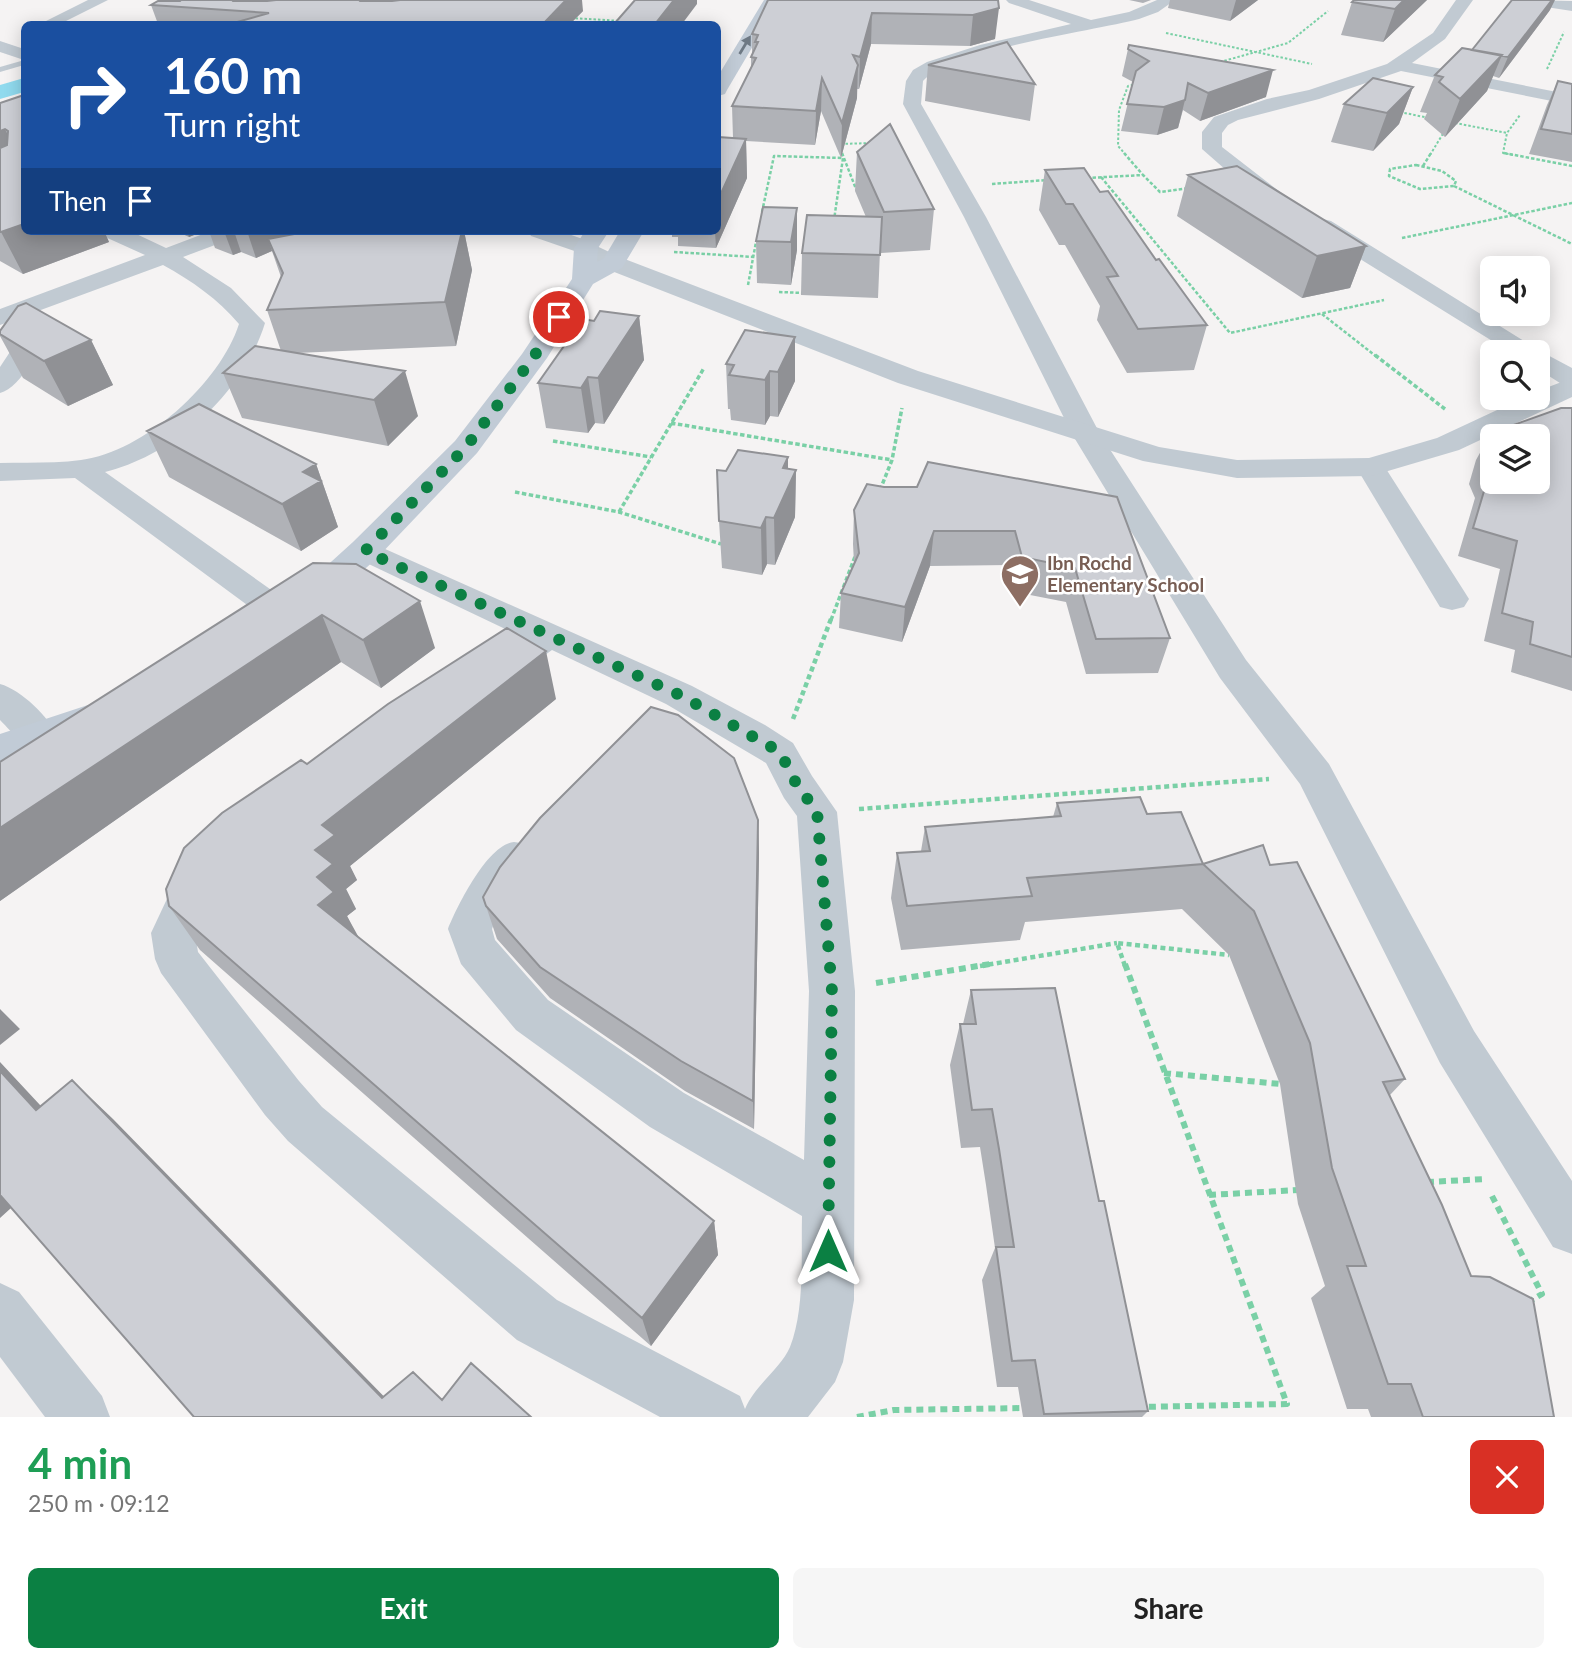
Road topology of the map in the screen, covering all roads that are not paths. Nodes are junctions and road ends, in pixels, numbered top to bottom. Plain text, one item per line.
1 (76, 0) edge
2 (100, 0) edge
3 (772, 0) edge
4 (1014, 0) edge
5 (1465, 0) edge
6 (1533, 0) edge
7 (1165, 2) edge
8 (1571, 3) edge
9 (1108, 16) edge
10 (39, 21) edge
11 (54, 21) edge
12 (21, 31) edge
13 (0, 44) edge
14 (21, 54) edge
15 (21, 64) edge
16 (1398, 65) junction
17 (0, 70) edge
18 (721, 86) edge
19 (1572, 100) edge
20 (120, 235) edge
21 (221, 235) edge
22 (547, 235) edge
23 (622, 247) edge
24 (589, 253) edge
25 (166, 256) junction
26 (55, 298) junction
27 (0, 318) edge
28 (1509, 340) edge
29 (1550, 365) edge
30 (1572, 379) edge
31 (0, 386) edge
32 (1572, 386) edge
33 (1086, 433) junction
34 (1371, 467) junction
35 (82, 469) junction
36 (0, 472) edge
37 (365, 551) junction
38 (1452, 599) dead end
39 (278, 627) joint
40 (550, 635) junction
41 (460, 694) edge
42 (0, 696) edge
43 (111, 709) edge
44 (40, 737) junction
45 (0, 750) edge
46 (536, 832) edge
47 (234, 845) edge
48 (828, 1202) junction
49 (1572, 1228) edge
50 (0, 1311) edge
51 (81, 1417) edge
52 (719, 1417) edge
53 (771, 1417) edge

1 - 10 street
2 - 11 street
18 -> 3 main road
4 - 9 street
5 - 16 street
6 - 8 street
7 - 9 street
9 - 33 street
12 - 13 street
13 - 14 street
15 - 17 lane
16 - 19 street
16 - 28 street
20 - 25 street
21 - 25 street
22 - 24 street
23 - 24 street
23 - 33 street
24 - 37 main road
25 - 26 street
25 - 35 street
26 - 27 street
26 - 31 street
29 - 30 street
32 - 34 street
33 - 34 street
33 - 49 street
34 - 38 street
35 - 36 street
35 - 39 street
37 - 39 main road
37 - 40 street
40 - 41 street
40 - 48 street
42 - 44 street
43 - 44 main road
44 - 45 main road
46 - 48 street
47 - 52 street
48 - 53 street
50 - 51 street

